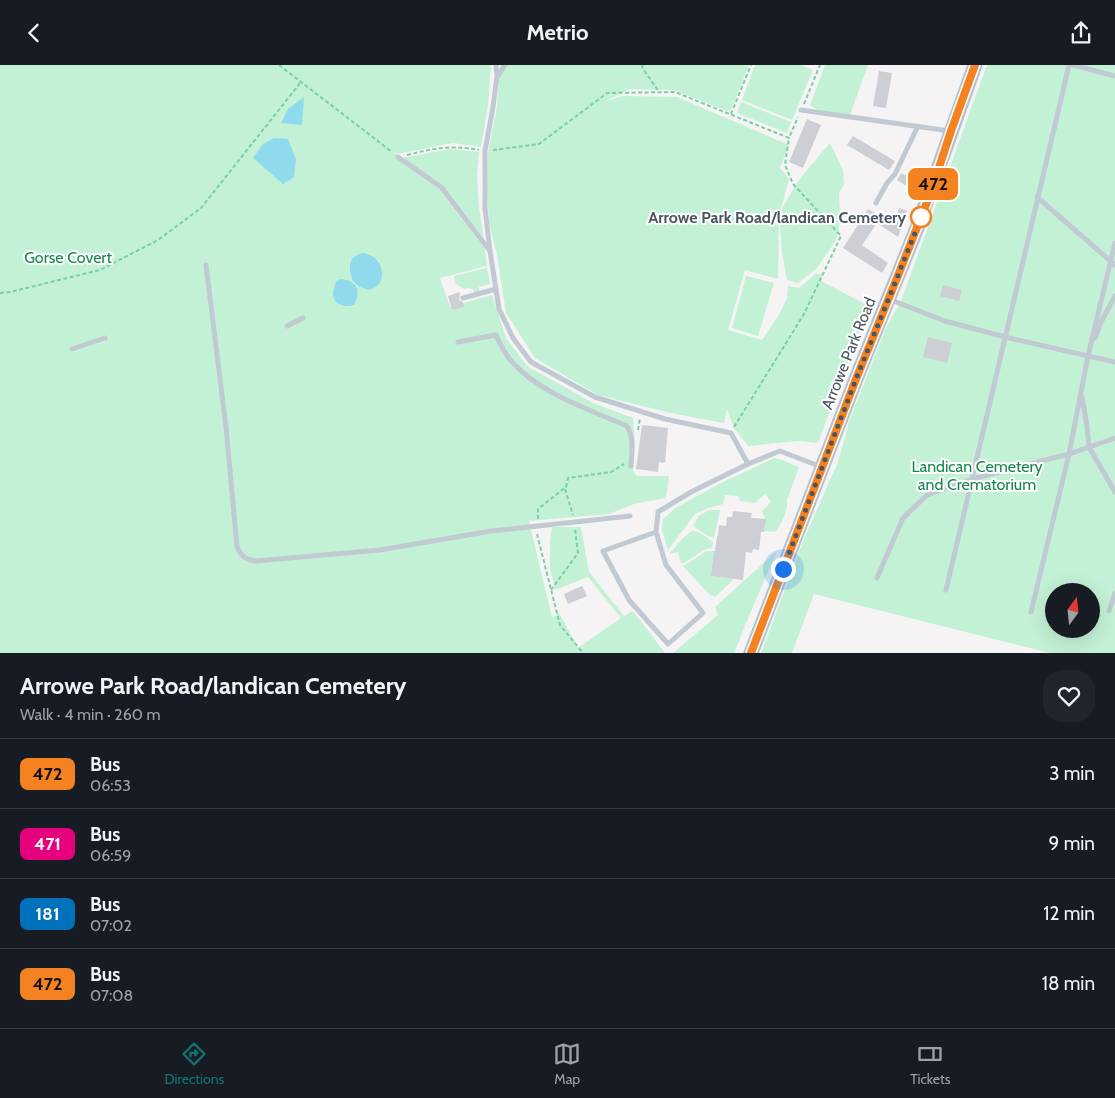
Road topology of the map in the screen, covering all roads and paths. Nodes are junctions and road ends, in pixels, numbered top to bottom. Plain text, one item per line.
1 (278, 65) edge
2 (496, 65) edge
3 (505, 65) edge
4 (642, 65) edge
5 (751, 65) edge
6 (820, 65) edge
7 (975, 65) edge
8 (1069, 65) edge
9 (1073, 65) edge
10 (497, 76) junction
11 (1115, 76) edge
12 (300, 82) junction
13 (659, 92) junction
14 (801, 110) junction
15 (731, 115) junction
16 (918, 127) junction
17 (951, 131) junction
18 (789, 138) junction
19 (485, 151) junction
20 (398, 157) junction
21 (1037, 197) junction
22 (876, 203) dead end
23 (1115, 243) edge
24 (490, 251) junction
25 (1113, 263) edge
26 (206, 265) dead end
27 (496, 289) junction
28 (0, 293) edge
29 (1115, 296) edge
30 (463, 298) dead end
31 (888, 299) junction
32 (303, 318) dead end
33 (287, 326) dead end
34 (1005, 337) junction
35 (105, 338) dead end
36 (458, 341) dead end
37 (72, 349) dead end
38 (1088, 356) junction
39 (1115, 362) edge
40 (641, 411) junction
41 (638, 429) dead end
42 (731, 433) junction
43 (1115, 438) edge
44 (1089, 447) junction
45 (1070, 454) junction
46 (631, 463) joint
47 (748, 464) junction
48 (822, 467) junction
49 (972, 479) junction
50 (565, 489) junction
51 (1115, 493) edge
52 (630, 515) dead end
53 (574, 522) junction
54 (537, 526) junction
55 (656, 531) junction
56 (878, 578) dead end
57 (946, 590) dead end
58 (551, 591) junction
59 (1115, 593) edge
60 (1110, 611) dead end
61 (1031, 612) dead end
62 (582, 653) edge
63 (751, 653) edge

1 - 12 path
2 - 10 lane
3 - 10 lane
4 - 13 path
5 - 15 path
6 - 14 path
7 - 17 main road, Arrowe Park Road
8 - 21 lane
9 - 11 lane
10 - 19 lane
12 - 20 path
12 - 28 path
13 - 15 path
13 - 19 path
14 - 16 lane
14 - 18 path
15 - 18 path
16 - 17 lane
16 - 22 lane
17 - 31 main road, Arrowe Park Road
18 - 42 path
19 - 20 path
19 - 24 lane
20 - 24 lane
21 - 25 lane
21 - 34 lane
23 - 25 lane
24 - 27 lane
25 - 38 lane
26 - 54 lane
27 - 30 lane
27 - 40 lane
29 - 38 lane
31 - 34 lane
31 - 48 main road, Arrowe Park Road
32 - 33 lane
34 - 38 lane
34 - 49 lane
35 - 37 lane
36 - 46 lane
38 - 39 lane
38 - 44 lane
38 - 45 lane
40 - 41 path
40 - 42 lane
42 - 47 lane
43 - 44 lane
44 - 45 lane
44 - 51 lane
45 - 49 lane
45 - 61 lane
46 - 50 path
47 - 48 lane
47 - 55 lane
48 - 63 main road, Arrowe Park Road
49 - 56 lane
49 - 57 lane
50 - 53 path
50 - 54 path
52 - 53 lane
53 - 54 lane
53 - 58 path
54 - 58 path
55 - 55 lane
58 - 62 path
59 - 60 lane

